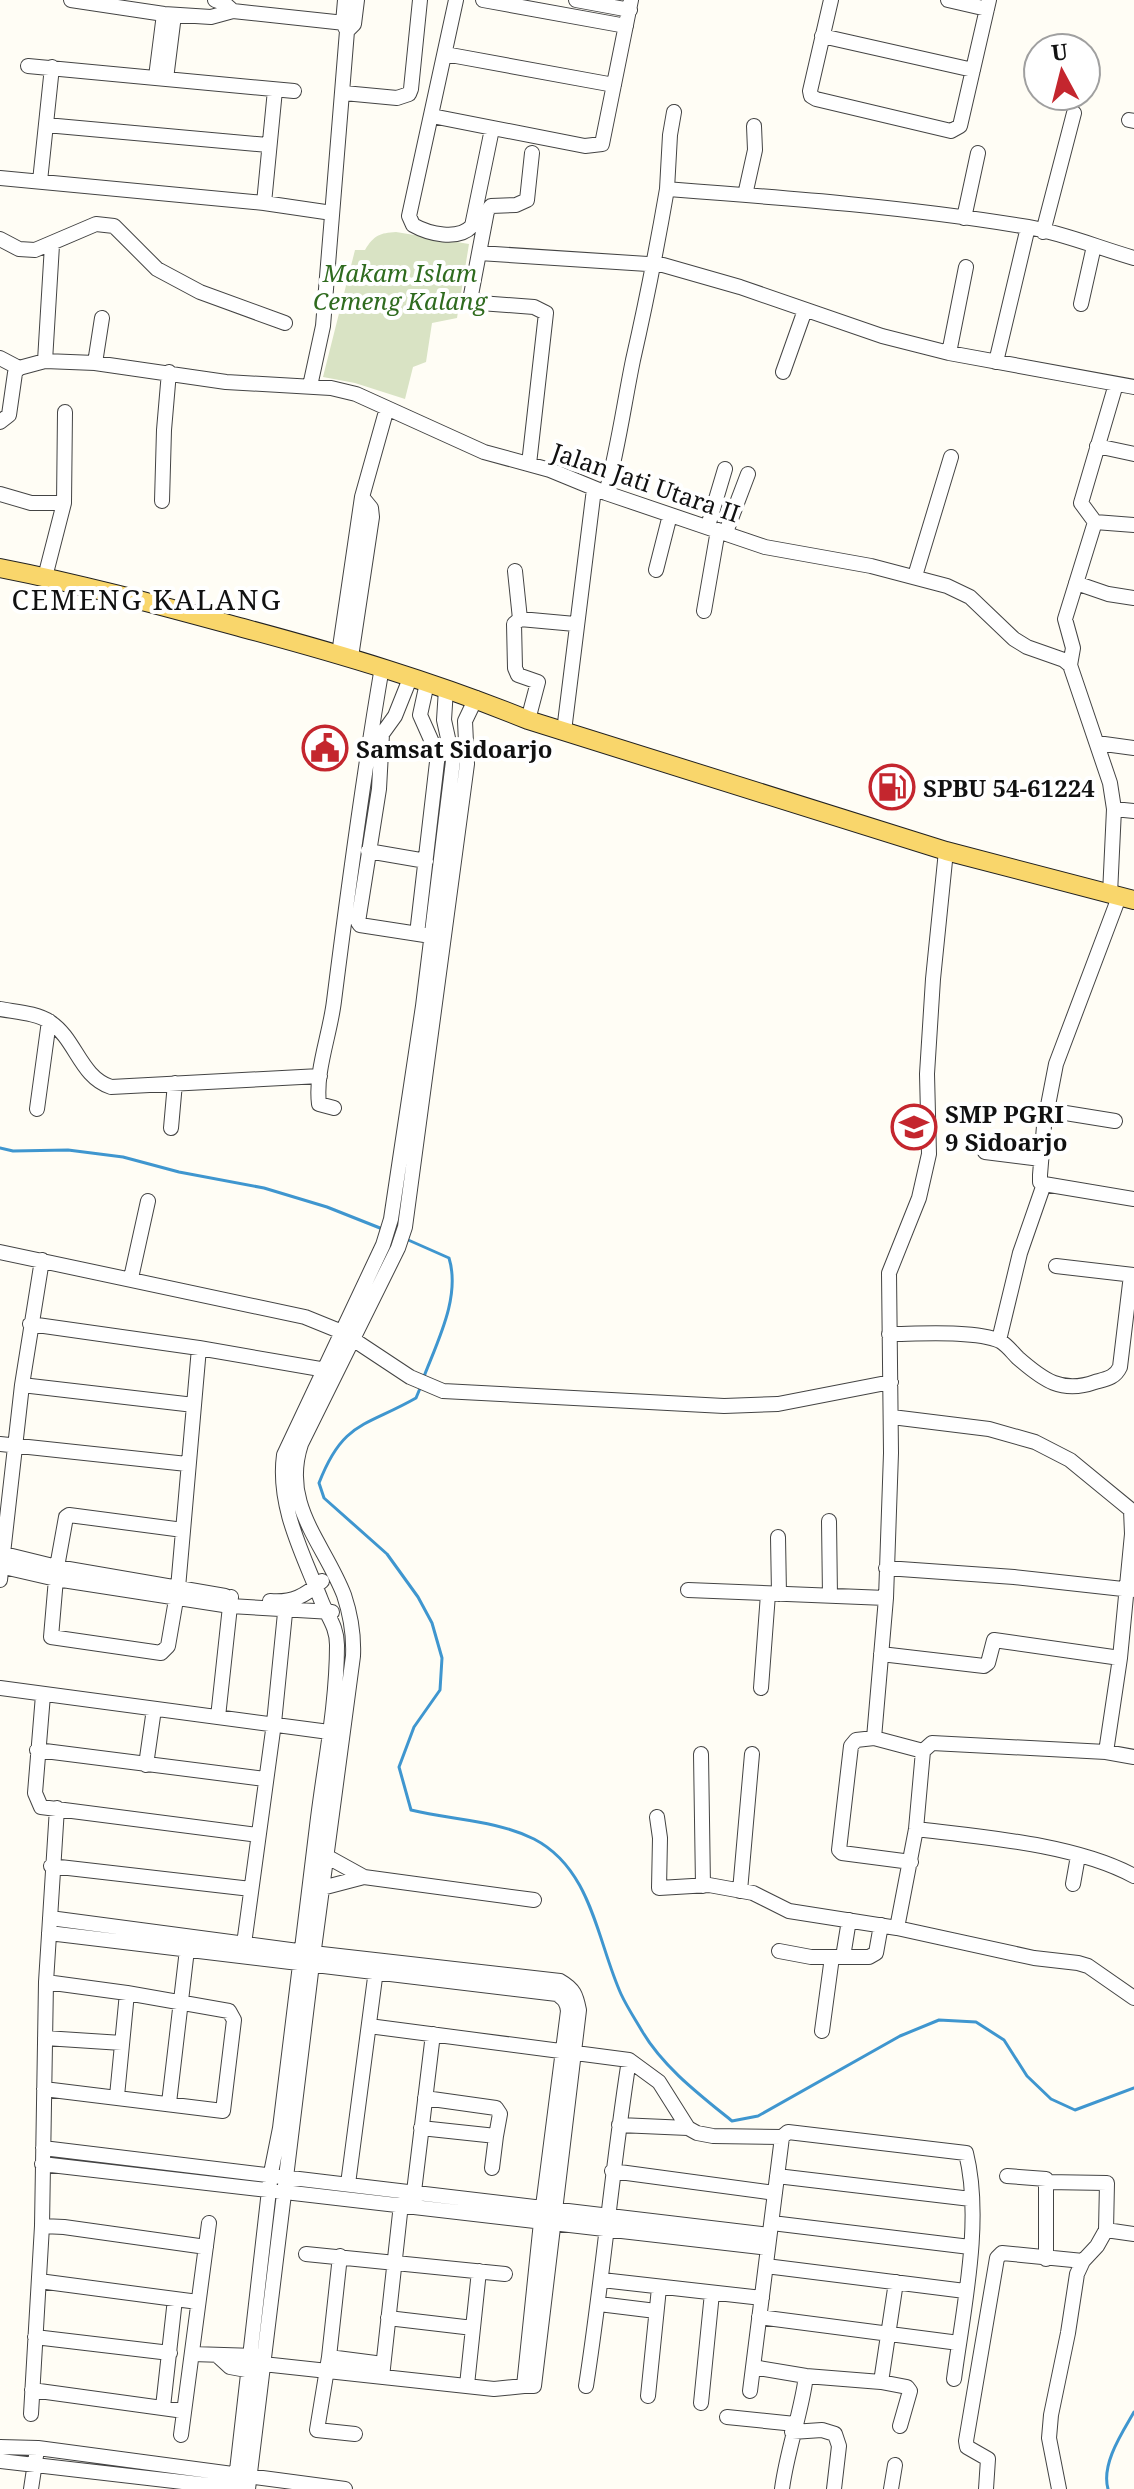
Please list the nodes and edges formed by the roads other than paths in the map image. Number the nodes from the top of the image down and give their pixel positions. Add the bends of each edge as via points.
1 (71, 0) edge
2 (215, 0) edge
3 (345, 0) edge
4 (357, 0) edge
5 (420, 0) edge
6 (456, 0) edge
7 (483, 0) edge
8 (576, 0) edge
9 (831, 0) edge
10 (948, 0) edge
11 (114, 2) edge
12 (630, 5) edge
13 (988, 5) edge
14 (233, 11) junction
15 (169, 14) junction
16 (348, 26) junction
17 (626, 26) junction
18 (822, 36) junction
19 (445, 54) junction
20 (28, 66) dead end
21 (52, 67) junction
22 (973, 70) junction
23 (161, 78) junction
24 (614, 85) junction
25 (275, 90) junction
26 (294, 91) dead end
27 (344, 93) junction
28 (674, 112) dead end
29 (1074, 113) dead end
30 (432, 116) junction
31 (46, 125) junction
32 (754, 126) dead end
33 (492, 129) junction
34 (268, 145) junction
35 (532, 153) dead end
36 (978, 153) dead end
37 (0, 178) edge
38 (40, 181) junction
39 (667, 189) junction
40 (745, 195) junction
41 (264, 203) junction
42 (332, 213) junction
43 (964, 218) junction
44 (1036, 230) junction
45 (0, 239) edge
46 (52, 245) junction
47 (1094, 246) junction
48 (479, 253) junction
49 (1134, 258) edge
50 (655, 264) junction
51 (966, 267) dead end
52 (1081, 304) dead end
53 (805, 310) junction
54 (102, 318) dead end
55 (285, 323) dead end
56 (949, 353) junction
57 (0, 358) edge
58 (45, 361) junction
59 (996, 362) junction
60 (95, 363) junction
61 (19, 368) junction
62 (169, 372) junction
63 (783, 372) dead end
64 (1116, 384) junction
65 (310, 386) junction
66 (1134, 387) edge
67 (387, 408) junction
68 (65, 412) dead end
69 (0, 422) edge
70 (1097, 446) junction
71 (1134, 454) edge
72 (951, 457) dead end
73 (529, 464) junction
74 (725, 469) dead end
75 (748, 474) dead end
76 (600, 491) junction
77 (0, 494) edge
78 (162, 501) dead end
79 (64, 503) junction
80 (670, 515) junction
81 (1095, 522) junction
82 (1134, 525) edge
83 (717, 529) junction
84 (0, 568) edge
85 (656, 570) dead end
86 (515, 571) dead end
87 (915, 576) junction
88 (45, 577) junction
89 (1076, 583) junction
90 (1134, 598) edge
91 (704, 611) dead end
92 (520, 619) junction
93 (575, 624) junction
94 (345, 656) junction
95 (1070, 665) junction
96 (382, 667) junction
97 (419, 680) junction
98 (446, 689) junction
99 (476, 698) junction
100 (395, 716) junction
101 (528, 720) junction
102 (425, 725) junction
103 (564, 731) junction
104 (1097, 743) junction
105 (1134, 748) edge
106 (1114, 809) junction
107 (1134, 811) edge
108 (368, 851) junction
109 (946, 851) junction
110 (426, 861) junction
111 (1121, 897) edge
112 (431, 932) junction
113 (0, 1009) edge
114 (49, 1021) junction
115 (320, 1076) junction
116 (175, 1083) junction
117 (334, 1108) dead end
118 (37, 1109) dead end
119 (1047, 1110) junction
120 (1115, 1121) dead end
121 (171, 1128) dead end
122 (985, 1152) dead end
123 (1041, 1159) junction
124 (405, 1180) junction
125 (1044, 1184) junction
126 (1134, 1199) edge
127 (148, 1201) dead end
128 (391, 1247) junction
129 (0, 1252) edge
130 (42, 1260) junction
131 (1056, 1266) dead end
132 (1132, 1275) edge
133 (131, 1278) junction
134 (30, 1324) junction
135 (889, 1334) junction
136 (348, 1336) junction
137 (999, 1340) junction
138 (199, 1348) junction
139 (325, 1380) junction
140 (891, 1382) junction
141 (22, 1385) junction
142 (194, 1405) junction
143 (311, 1411) junction
144 (892, 1417) junction
145 (7, 1445) edge
146 (187, 1464) junction
147 (829, 1521) dead end
148 (183, 1530) junction
149 (778, 1537) dead end
150 (1, 1564) edge
151 (886, 1568) junction
152 (57, 1573) junction
153 (333, 1575) junction
154 (316, 1586) junction
155 (688, 1590) dead end
156 (1130, 1590) edge
157 (177, 1594) junction
158 (774, 1594) junction
159 (830, 1596) junction
160 (886, 1598) junction
161 (230, 1602) junction
162 (347, 1605) junction
163 (286, 1607) junction
164 (329, 1614) junction
165 (881, 1654) junction
166 (1120, 1658) junction
167 (0, 1688) edge
168 (761, 1688) dead end
169 (43, 1695) junction
170 (154, 1709) junction
171 (218, 1717) junction
172 (274, 1723) junction
173 (334, 1728) junction
174 (874, 1738) junction
175 (334, 1749) junction
176 (37, 1750) junction
177 (923, 1751) junction
178 (1106, 1752) junction
179 (701, 1754) dead end
180 (752, 1754) dead end
181 (1134, 1757) edge
182 (146, 1765) junction
183 (265, 1779) junction
184 (57, 1808) junction
185 (657, 1817) dead end
186 (916, 1829) junction
187 (258, 1835) junction
188 (326, 1856) junction
189 (1078, 1856) junction
190 (911, 1862) junction
191 (51, 1866) junction
192 (1134, 1876) edge
193 (364, 1877) junction
194 (1073, 1884) dead end
195 (703, 1886) junction
196 (322, 1888) junction
197 (251, 1889) junction
198 (740, 1891) junction
199 (534, 1900) dead end
200 (849, 1920) junction
201 (50, 1925) junction
202 (881, 1925) junction
203 (897, 1928) junction
204 (188, 1944) junction
205 (244, 1944) junction
206 (779, 1951) dead end
207 (837, 1957) junction
208 (307, 1958) junction
209 (376, 1970) junction
210 (46, 1982) junction
211 (127, 1993) junction
212 (1134, 1998) edge
213 (182, 2001) junction
214 (369, 2026) junction
215 (822, 2031) dead end
216 (433, 2034) junction
217 (45, 2038) junction
218 (122, 2043) junction
219 (569, 2050) junction
220 (629, 2060) junction
221 (44, 2089) junction
222 (117, 2096) junction
223 (425, 2098) junction
224 (169, 2103) junction
225 (619, 2125) junction
226 (421, 2128) junction
227 (688, 2128) junction
228 (496, 2136) junction
229 (782, 2137) junction
230 (42, 2156) junction
231 (492, 2168) dead end
232 (612, 2171) junction
233 (777, 2176) junction
234 (1007, 2176) dead end
235 (278, 2182) junction
236 (1046, 2182) junction
237 (348, 2184) junction
238 (775, 2193) junction
239 (971, 2199) junction
240 (410, 2200) junction
241 (547, 2217) junction
242 (607, 2222) junction
243 (209, 2223) dead end
244 (42, 2226) junction
245 (1106, 2230) junction
246 (1134, 2234) edge
247 (770, 2235) junction
248 (206, 2247) junction
249 (970, 2247) junction
250 (306, 2254) dead end
251 (340, 2256) junction
252 (1046, 2259) junction
253 (395, 2261) junction
254 (1083, 2261) junction
255 (766, 2266) junction
256 (479, 2271) junction
257 (505, 2274) dead end
258 (602, 2280) junction
259 (39, 2281) junction
260 (896, 2282) junction
261 (659, 2288) junction
262 (965, 2291) junction
263 (712, 2293) junction
264 (762, 2298) junction
265 (175, 2299) junction
266 (198, 2302) junction
267 (599, 2304) junction
268 (656, 2311) junction
269 (759, 2317) junction
270 (388, 2318) junction
271 (473, 2328) junction
272 (889, 2333) junction
273 (35, 2337) junction
274 (959, 2343) junction
275 (170, 2353) junction
276 (192, 2354) junction
277 (258, 2364) junction
278 (328, 2364) junction
279 (753, 2367) junction
280 (382, 2370) junction
281 (806, 2376) junction
282 (954, 2379) dead end
283 (881, 2382) junction
284 (467, 2385) junction
285 (586, 2386) dead end
286 (32, 2390) junction
287 (750, 2391) dead end
288 (648, 2396) dead end
289 (701, 2403) dead end
290 (163, 2407) junction
291 (184, 2411) junction
292 (31, 2414) dead end
293 (727, 2417) dead end
294 (900, 2426) dead end
295 (794, 2428) junction
296 (355, 2434) dead end
297 (181, 2435) dead end
298 (0, 2447) edge
299 (38, 2448) junction
300 (0, 2461) edge
301 (35, 2465) junction
302 (895, 2465) dead end
303 (243, 2484) edge
304 (31, 2489) edge
305 (345, 2489) edge
306 (782, 2489) edge
307 (834, 2489) edge
308 (891, 2489) edge
309 (986, 2489) edge
310 (1059, 2489) edge

1 - 11 street
2 - 14 street
3 - 16 street
4 - 16 street
5 - 27 street via 409,94 397,98
6 - 19 street
7 - 17 street
8 - 12 street
9 - 18 street
10 - 13 street
11 - 15 street via 128,10
12 - 17 street
13 - 22 street
14 - 15 street via 211,17
14 - 16 street
15 - 23 street
16 - 27 street
17 - 24 street
18 - 22 street
18 - 22 street via 810,91 816,99 951,131 960,126
19 - 24 street
19 - 30 street
20 - 21 street
21 - 23 street
21 - 31 street
23 - 25 street
24 - 33 street via 604,139 597,146
25 - 26 street
25 - 34 street
27 - 42 street
28 - 39 street
29 - 44 street
30 - 33 street
30 - 33 street via 409,216 420,229 454,235 472,226
31 - 34 street
31 - 38 street
32 - 40 street via 755,150
34 - 41 street
35 - 48 street via 527,200 489,208
36 - 43 street
37 - 38 street
38 - 41 street
39 - 40 street
39 - 50 street
40 - 43 street
41 - 42 street
42 - 65 street via 322,331
43 - 44 street
44 - 47 street
44 - 59 street
45 - 46 street via 25,251
46 - 55 street via 96,224 114,226 157,269 200,292
46 - 58 street
47 - 49 street
47 - 52 street
48 - 50 street
48 - 73 street via 475,302 543,310 547,318
50 - 53 street
50 - 76 street
51 - 56 street
53 - 56 street
53 - 63 street
54 - 60 street
56 - 59 street
57 - 61 street
58 - 60 street, Jalan Jati Utara II
58 - 61 street, Jalan Jati Utara II
59 - 64 street
60 - 62 street, Jalan Jati Utara II
61 - 69 street via 9,415
62 - 65 street, Jalan Jati Utara II via 226,382
62 - 78 street
64 - 66 street
64 - 70 street
65 - 67 street, Jalan Jati Utara II via 356,394
67 - 73 street, Jalan Jati Utara II via 484,452
67 - 94 street via 362,497
68 - 79 street
70 - 71 street
70 - 81 street via 1081,503
72 - 87 street
73 - 76 street, Jalan Jati Utara II
74 - 83 street
75 - 83 street
76 - 80 street, Jalan Jati Utara II
76 - 93 street
77 - 79 street via 31,503
79 - 88 street
80 - 83 street, Jalan Jati Utara II
80 - 85 street
81 - 82 street
81 - 89 street
83 - 87 street, Jalan Jati Utara II via 765,547
83 - 91 street
84 - 88 main road
86 - 92 street
87 - 95 street, Jalan Jati Utara II via 970,597 1014,639
88 - 94 main road
89 - 90 street
89 - 95 street via 1065,619 1073,648
92 - 93 street
92 - 101 street via 514,624 515,668 518,675 539,684
93 - 103 street
94 - 96 main road
95 - 104 street
96 - 97 main road
96 - 115 street
97 - 98 main road
97 - 100 street
97 - 102 street
98 - 99 main road
98 - 112 street via 444,720 453,761
99 - 101 main road
99 - 112 street via 465,721 467,764
100 - 102 street
100 - 108 street via 382,734
101 - 103 main road
102 - 110 street via 437,762
103 - 109 main road
104 - 105 street
104 - 106 street
106 - 107 street
106 - 111 street
108 - 110 street
108 - 112 street via 360,925
109 - 111 main road
109 - 135 street via 927,1074 929,1154 919,1198 889,1273
110 - 112 street
111 - 119 street via 1056,1064
112 - 124 street via 429,1007
113 - 114 street
114 - 116 street via 100,1083 120,1088
114 - 118 street
115 - 116 street
115 - 117 street via 319,1104
116 - 121 street
119 - 120 street
119 - 123 street
122 - 123 street
123 - 125 street
124 - 128 street via 391,1219
124 - 128 street via 405,1227
125 - 126 street
125 - 137 street
127 - 133 street
128 - 136 street
129 - 130 street
130 - 133 street
130 - 134 street
131 - 132 street
132 - 137 street via 1115,1376 1064,1388 1035,1372
133 - 136 street via 291,1314
134 - 138 street
134 - 141 street
135 - 137 street
135 - 140 street
136 - 139 street
136 - 140 street via 435,1389 724,1406 778,1404
138 - 139 street
138 - 142 street
139 - 143 street
140 - 144 street
141 - 142 street
141 - 145 street
142 - 146 street
143 - 153 street via 294,1479 302,1513
143 - 154 street via 284,1455 282,1481 291,1522
144 - 151 street
144 - 156 street via 989,1429 1022,1437 1070,1460 1131,1510
145 - 146 street
145 - 150 street
146 - 148 street
147 - 159 street
148 - 152 street via 69,1515
148 - 157 street
149 - 158 street
150 - 152 street
151 - 156 street
151 - 160 street
152 - 157 street
152 - 157 street via 50,1634 54,1639 161,1653 168,1646
153 - 154 street
153 - 162 street
154 - 163 street
154 - 164 street
155 - 158 street
156 - 166 street
157 - 161 street
158 - 159 street
158 - 168 street
159 - 160 street
160 - 165 street
161 - 163 street
161 - 171 street
162 - 164 street
162 - 173 street via 353,1656
163 - 164 street
163 - 172 street
164 - 173 street via 337,1643
165 - 166 street via 984,1666 994,1640
165 - 174 street
166 - 178 street
167 - 169 street
169 - 170 street
169 - 176 street
170 - 171 street
170 - 182 street
171 - 172 street
172 - 173 street
172 - 183 street
173 - 175 street
174 - 177 street
174 - 190 street via 856,1740 851,1746 839,1850
175 - 188 street
175 - 208 street
176 - 182 street
176 - 184 street via 37,1800 41,1807
177 - 178 street via 932,1743
177 - 186 street
178 - 181 street
179 - 195 street
180 - 198 street
182 - 183 street
183 - 187 street
184 - 187 street
184 - 191 street
185 - 195 street via 659,1888
186 - 189 street via 1006,1839
186 - 190 street
187 - 197 street
188 - 193 street
188 - 196 street
189 - 192 street
189 - 194 street
190 - 203 street
191 - 197 street
191 - 201 street
193 - 196 street
193 - 199 street
195 - 198 street
196 - 208 street
197 - 205 street
198 - 200 street via 789,1911
200 - 202 street
200 - 207 street
201 - 204 street
201 - 210 street
202 - 203 street
202 - 207 street via 873,1956
203 - 212 street via 1078,1963
204 - 205 street
204 - 208 street
204 - 213 street
205 - 208 street
206 - 207 street
207 - 215 street
208 - 209 street
208 - 219 street via 560,1981 576,1993 579,2010
208 - 235 street via 280,2128
209 - 214 street
209 - 219 street via 557,1994 567,2002
210 - 211 street
210 - 217 street
211 - 213 street
211 - 218 street
213 - 224 street
213 - 224 street via 232,2013 233,2035 223,2111
214 - 216 street
214 - 237 street
216 - 219 street
216 - 223 street
217 - 218 street
217 - 221 street
218 - 222 street
219 - 220 street
219 - 241 street
220 - 225 street
220 - 227 street via 659,2082
221 - 222 street
221 - 230 street
222 - 224 street
223 - 226 street
223 - 228 street via 496,2108
225 - 227 street
225 - 232 street
226 - 228 street
226 - 240 street
227 - 229 street via 713,2136
228 - 231 street
229 - 233 street
229 - 239 street via 788,2132 963,2151
230 - 235 street
230 - 244 street
232 - 238 street
232 - 242 street
233 - 238 street
233 - 239 street
234 - 236 street
235 - 237 street
235 - 240 street
235 - 277 street
236 - 245 street via 1106,2182
236 - 252 street
237 - 240 street
238 - 247 street
239 - 249 street
240 - 241 street
240 - 253 street
241 - 242 street
241 - 284 street via 524,2386
242 - 247 street
242 - 258 street
243 - 248 street
244 - 248 street
244 - 259 street
245 - 246 street
245 - 254 street
247 - 249 street
247 - 255 street
248 - 266 street
249 - 262 street
250 - 251 street
251 - 253 street
251 - 278 street
252 - 254 street
252 - 309 street via 1002,2253 997,2258 966,2441 967,2447 988,2459
253 - 256 street
253 - 270 street
254 - 310 street via 1051,2415 1049,2438
255 - 260 street
255 - 264 street
256 - 257 street
256 - 271 street
258 - 261 street
258 - 267 street
259 - 265 street
259 - 273 street
260 - 262 street
260 - 272 street
261 - 263 street
261 - 268 street
262 - 274 street
263 - 264 street
263 - 289 street
264 - 269 street
265 - 266 street
265 - 275 street
266 - 276 street
267 - 268 street
267 - 285 street
268 - 288 street
269 - 272 street
269 - 279 street
270 - 271 street
270 - 280 street
271 - 284 street
272 - 274 street
272 - 283 street
273 - 275 street
273 - 286 street
274 - 282 street
275 - 290 street
276 - 277 street via 232,2353
276 - 291 street
277 - 278 street
277 - 303 street
278 - 280 street
278 - 296 street via 317,2430
279 - 281 street
279 - 287 street
280 - 284 street
281 - 283 street
281 - 295 street
283 - 294 street via 910,2389
286 - 290 street
286 - 292 street
290 - 291 street
291 - 297 street
293 - 295 street
295 - 306 street
295 - 307 street via 835,2434 839,2446
298 - 299 street
299 - 301 street
299 - 303 street
300 - 301 street
301 - 303 street
301 - 304 street
302 - 308 street
303 - 305 street

